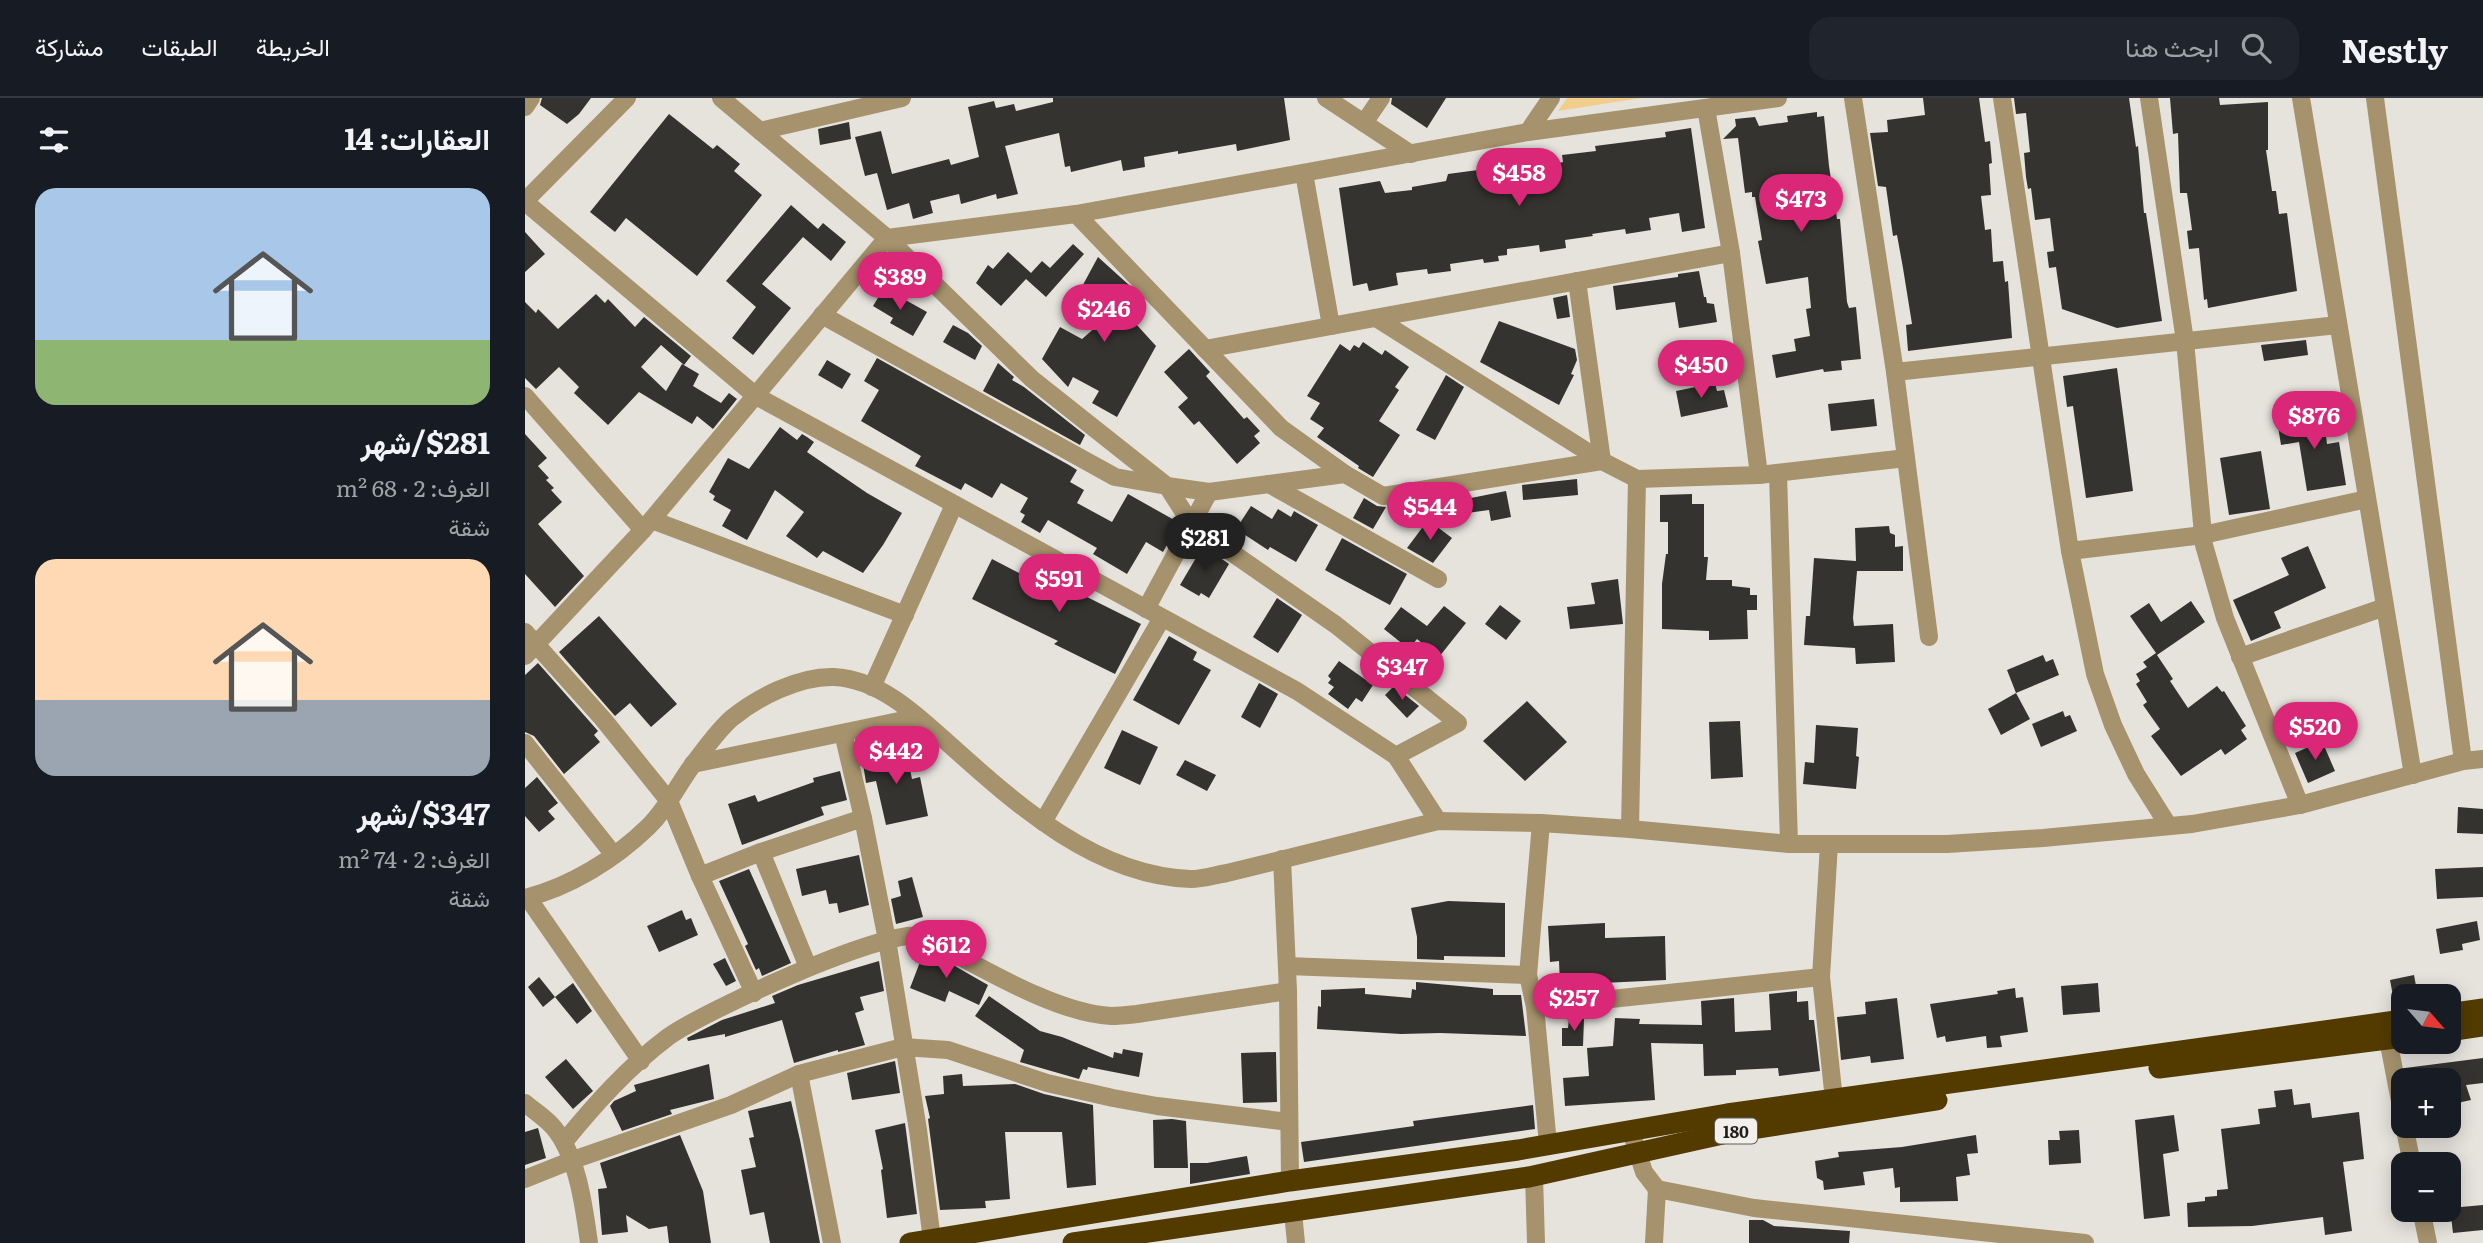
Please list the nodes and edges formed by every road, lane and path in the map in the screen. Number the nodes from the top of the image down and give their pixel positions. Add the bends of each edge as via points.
1 (531, 98) edge
2 (627, 98) edge
3 (721, 98) edge
4 (902, 98) edge
5 (1326, 98) edge
6 (1381, 98) edge
7 (1551, 98) edge
8 (1778, 98) edge
9 (1853, 98) edge
10 (2002, 98) edge
11 (2149, 98) edge
12 (2301, 98) edge
13 (2375, 98) edge
14 (525, 107) edge
15 (1706, 108) junction
16 (1364, 123) junction
17 (760, 131) junction
18 (1528, 132) junction
19 (1411, 153) junction
20 (1304, 173) junction
21 (525, 202) edge
22 (1076, 214) junction
23 (887, 238) junction
24 (1731, 253) junction
25 (1577, 281) junction
26 (822, 314) junction
27 (1376, 318) junction
28 (2338, 325) junction
29 (1331, 327) junction
30 (2185, 341) junction
31 (1205, 349) junction
32 (2041, 357) junction
33 (1895, 372) junction
34 (525, 396) edge
35 (756, 396) junction
36 (1906, 458) junction
37 (1602, 460) junction
38 (1778, 473) junction
39 (1345, 474) junction
40 (1759, 475) junction
41 (1637, 479) junction
42 (1269, 484) junction
43 (1167, 486) junction
44 (1209, 492) junction
45 (2367, 499) junction
46 (954, 505) junction
47 (647, 525) junction
48 (1192, 525) junction
49 (2203, 535) junction
50 (2070, 551) junction
51 (1438, 579) dead end
52 (2385, 607) junction
53 (1154, 613) junction
54 (905, 615) junction
55 (1929, 637) dead end
56 (529, 644) edge
57 (2241, 657) junction
58 (872, 687) junction
59 (918, 718) junction
60 (843, 733) junction
61 (525, 743) edge
62 (1396, 757) junction
63 (2483, 759) edge
64 (2463, 761) junction
65 (693, 765) junction
66 (2413, 775) junction
67 (670, 802) junction
68 (2300, 805) junction
69 (863, 818) junction
70 (1438, 821) junction
71 (1043, 822) junction
72 (1541, 823) junction
73 (2168, 825) junction
74 (1630, 829) junction
75 (1789, 844) junction
76 (1829, 844) junction
77 (761, 852) junction
78 (614, 855) junction
79 (1282, 859) junction
80 (700, 876) junction
81 (527, 898) edge
82 (887, 940) junction
83 (1287, 966) junction
84 (808, 967) junction
85 (1528, 975) junction
86 (1821, 977) junction
87 (1288, 991) junction
88 (754, 993) junction
89 (1535, 1007) junction
90 (2483, 1009) edge
91 (2461, 1012) edge
92 (2483, 1026) edge
93 (2461, 1029) edge
94 (2391, 1030) edge
95 (2391, 1030) edge
96 (903, 1047) junction
97 (641, 1061) junction
98 (799, 1074) junction
99 (1834, 1100) junction
100 (529, 1112) edge
101 (1289, 1122) junction
102 (1631, 1130) junction
103 (564, 1142) junction
104 (1548, 1144) junction
105 (1637, 1153) junction
106 (570, 1161) junction
107 (1534, 1176) junction
108 (525, 1179) edge
109 (1290, 1181) junction
110 (1657, 1189) junction
111 (1293, 1212) junction
112 (2424, 1222) edge
113 (1956, 1237) edge
114 (932, 1240) junction
115 (589, 1243) edge
116 (832, 1243) edge
117 (910, 1243) edge
118 (1073, 1243) edge
119 (1296, 1243) edge
120 (1536, 1243) edge
121 (1654, 1243) edge
122 (2085, 1243) edge
123 (2428, 1243) edge

1 - 14 street
2 - 21 street
3 - 17 street
4 - 17 street
5 - 16 street
6 - 16 street
7 - 18 street
8 - 15 street
9 - 33 street
10 - 32 street
11 - 30 street
12 - 28 street
13 - 64 street
15 - 18 street
15 - 24 street
16 - 19 street
17 - 23 street
18 - 19 street
19 - 20 street
20 - 22 street
20 - 29 street
21 - 35 street
22 - 23 street
22 - 31 street
23 - 26 street
23 - 43 street via 1032,379
24 - 25 street
24 - 40 street
25 - 27 street
25 - 37 street
26 - 35 street
26 - 43 street via 1115,477
27 - 29 street
27 - 37 street
28 - 30 street
28 - 45 street
29 - 31 street
30 - 32 street
30 - 49 street
31 - 39 street via 1281,428
32 - 33 street
32 - 50 street
33 - 36 street
34 - 47 street
35 - 46 street
35 - 47 street
36 - 38 street
36 - 55 street
37 - 39 street via 1383,496
37 - 41 street
38 - 40 street
38 - 75 street
39 - 42 street
40 - 41 street
41 - 74 street
42 - 44 street
42 - 51 street
43 - 44 street
43 - 48 street
44 - 48 street
45 - 49 street
45 - 52 street
46 - 53 street
46 - 54 street
47 - 54 street
47 - 56 street
48 - 53 street
48 - 62 street via 1336,625 1458,723
49 - 50 street
49 - 57 street via 2225,618
50 - 73 street via 2095,674 2113,725
52 - 57 street
52 - 66 street
53 - 62 street via 1297,691
53 - 71 street
54 - 58 street
56 - 67 street via 603,719
57 - 68 street
58 - 59 street
58 - 65 street via 834,677 784,688 731,719
59 - 60 street
59 - 71 street
60 - 65 street
60 - 69 street
61 - 78 street
62 - 70 street
63 - 64 street
64 - 66 street
65 - 67 street
66 - 68 street
67 - 78 street
67 - 80 street
68 - 73 street
69 - 77 street
69 - 82 street
70 - 72 street
70 - 79 street
71 - 79 street via 1116,863 1156,875 1193,879
72 - 74 street
72 - 85 street
73 - 76 street via 1961,843
74 - 75 street
75 - 76 street
76 - 86 street
77 - 80 street
77 - 84 street
78 - 81 street
79 - 83 street
80 - 88 street
81 - 97 street
82 - 84 street
82 - 87 street via 922,936 990,973 1057,1003 1095,1014 1137,1014
82 - 96 street
83 - 85 street
83 - 87 street
84 - 88 street
85 - 89 street
86 - 89 street
86 - 99 street
87 - 101 street
88 - 97 street via 711,1011
89 - 104 street
90 - 91 highway
92 - 93 highway
94 - 99 highway, 180
95 - 105 highway, 180 via 1727,1133
96 - 98 street
96 - 101 street via 948,1050 1047,1083 1157,1107
96 - 114 street
97 - 103 street
98 - 106 street via 731,1105
98 - 116 street
99 - 102 highway, 180
100 - 103 street via 552,1126
101 - 109 street
102 - 104 highway, 180
102 - 105 street
103 - 106 street
104 - 109 highway, 180
105 - 107 highway, 180
105 - 110 street
106 - 108 street
106 - 115 street via 582,1194
107 - 111 highway, 180
107 - 120 street
109 - 114 highway, 180
110 - 113 street
110 - 121 street
111 - 118 highway, 180
111 - 119 street
112 - 123 street
113 - 122 street
114 - 117 highway, 180

